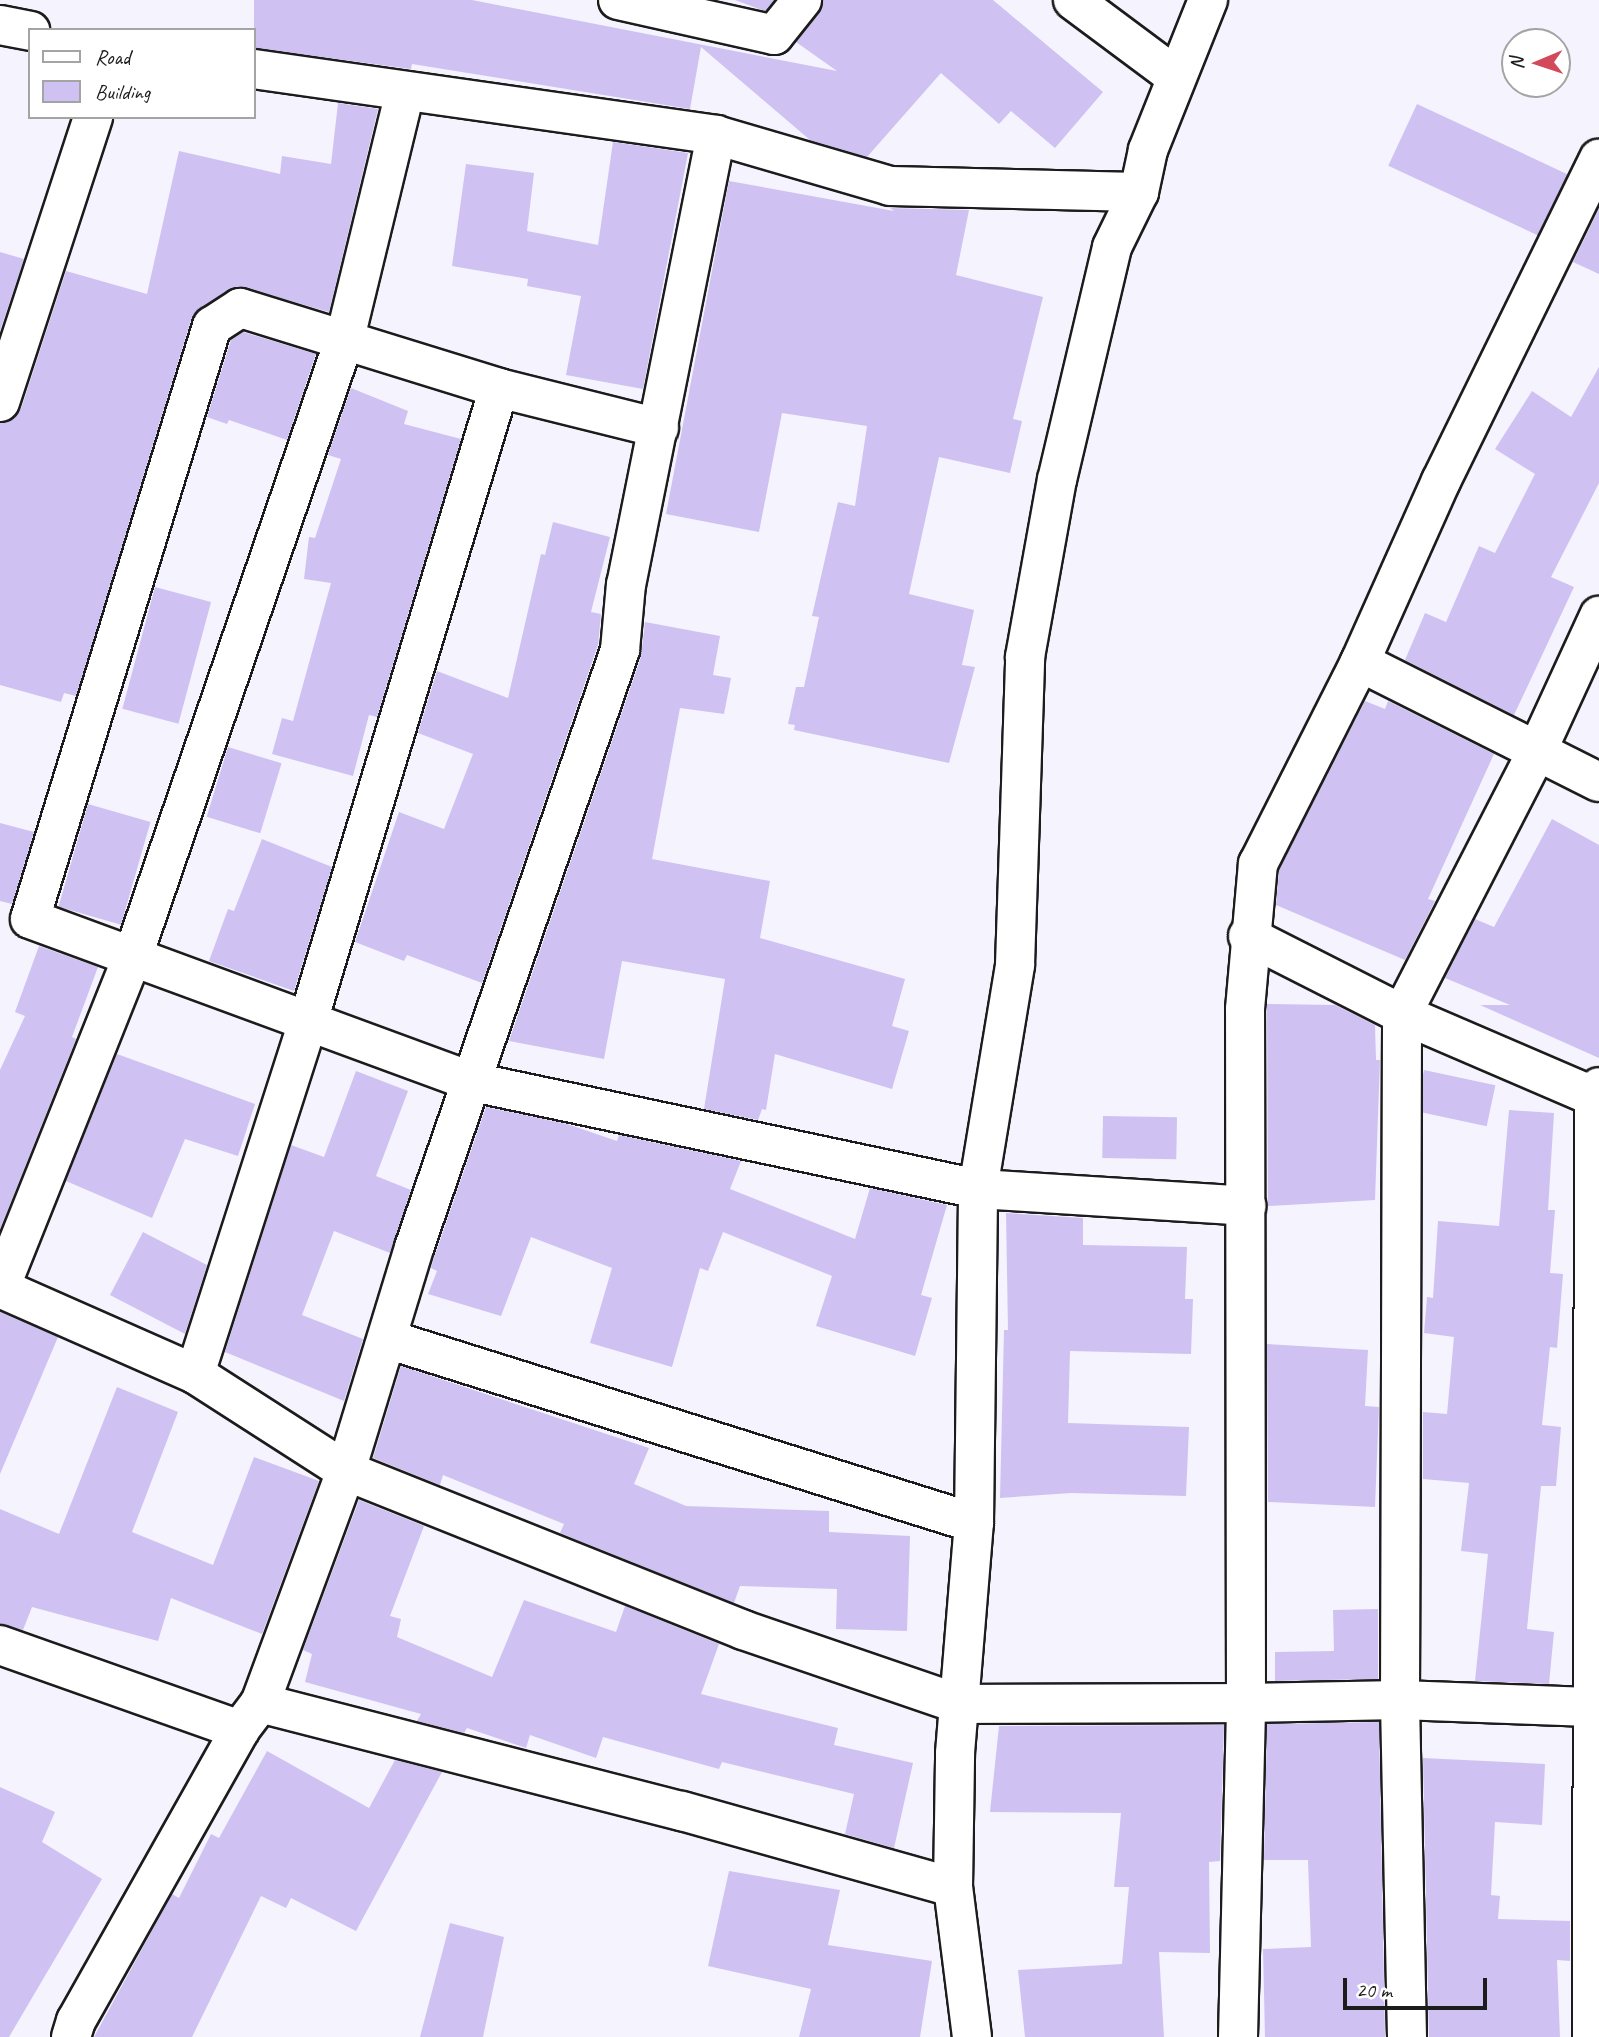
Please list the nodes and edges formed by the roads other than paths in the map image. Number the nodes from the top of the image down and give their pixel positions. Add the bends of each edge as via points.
1 (802, 0) edge
2 (1073, 0) edge
3 (1208, 0) edge
4 (630, 1) edge
5 (0, 25) edge
6 (28, 30) edge
7 (256, 69) edge
8 (1175, 76) junction
9 (405, 91) junction
10 (92, 119) edge
11 (716, 135) junction
12 (1599, 159) edge
13 (1139, 192) junction
14 (345, 338) junction
15 (499, 388) junction
16 (0, 402) edge
17 (659, 428) junction
18 (1599, 617) edge
19 (1360, 662) junction
20 (1537, 751) junction
21 (1599, 782) edge
22 (1248, 936) junction
23 (133, 956) junction
24 (1402, 1014) junction
25 (309, 1018) junction
26 (473, 1082) junction
27 (1597, 1095) edge
28 (978, 1189) junction
29 (1246, 1206) junction
30 (0, 1288) edge
31 (387, 1339) junction
32 (195, 1374) junction
33 (346, 1471) junction
34 (974, 1523) junction
35 (0, 1645) edge
36 (1400, 1700) junction
37 (1246, 1703) junction
38 (958, 1704) junction
39 (1590, 1707) junction
40 (250, 1717) junction
41 (953, 1887) junction
42 (71, 2037) edge
43 (972, 2037) edge
44 (1238, 2037) edge
45 (1407, 2037) edge
46 (1592, 2037) edge

1 - 4 street via 774,35
2 - 8 street
3 - 8 street
5 - 6 street
7 - 9 street
8 - 13 street via 1148,150
9 - 11 street
9 - 14 street
10 - 16 street
11 - 13 street via 890,186
11 - 17 street
12 - 19 street via 1447,469
13 - 28 street via 1112,247 1033,592 1025,657 1015,965
14 - 15 street
14 - 23 street
14 - 23 street via 240,308 212,326 30,919
15 - 17 street
15 - 25 street
17 - 26 street via 626,584 620,650
18 - 20 street
19 - 20 street
19 - 22 street via 1258,863
20 - 21 street
20 - 24 street
22 - 24 street
22 - 29 street
23 - 25 street
23 - 30 street
24 - 27 street
24 - 36 street
25 - 26 street
25 - 32 street
26 - 28 street
26 - 31 street
27 - 39 street
28 - 29 street
28 - 34 street
29 - 37 street
30 - 32 street
31 - 33 street
31 - 34 street
32 - 33 street
33 - 38 street via 743,1630
33 - 40 street
34 - 38 street
35 - 40 street
36 - 37 street
36 - 39 street
36 - 45 street
37 - 38 street
37 - 44 street
38 - 41 street
39 - 46 street
40 - 41 street via 682,1811
40 - 42 street
41 - 43 street

